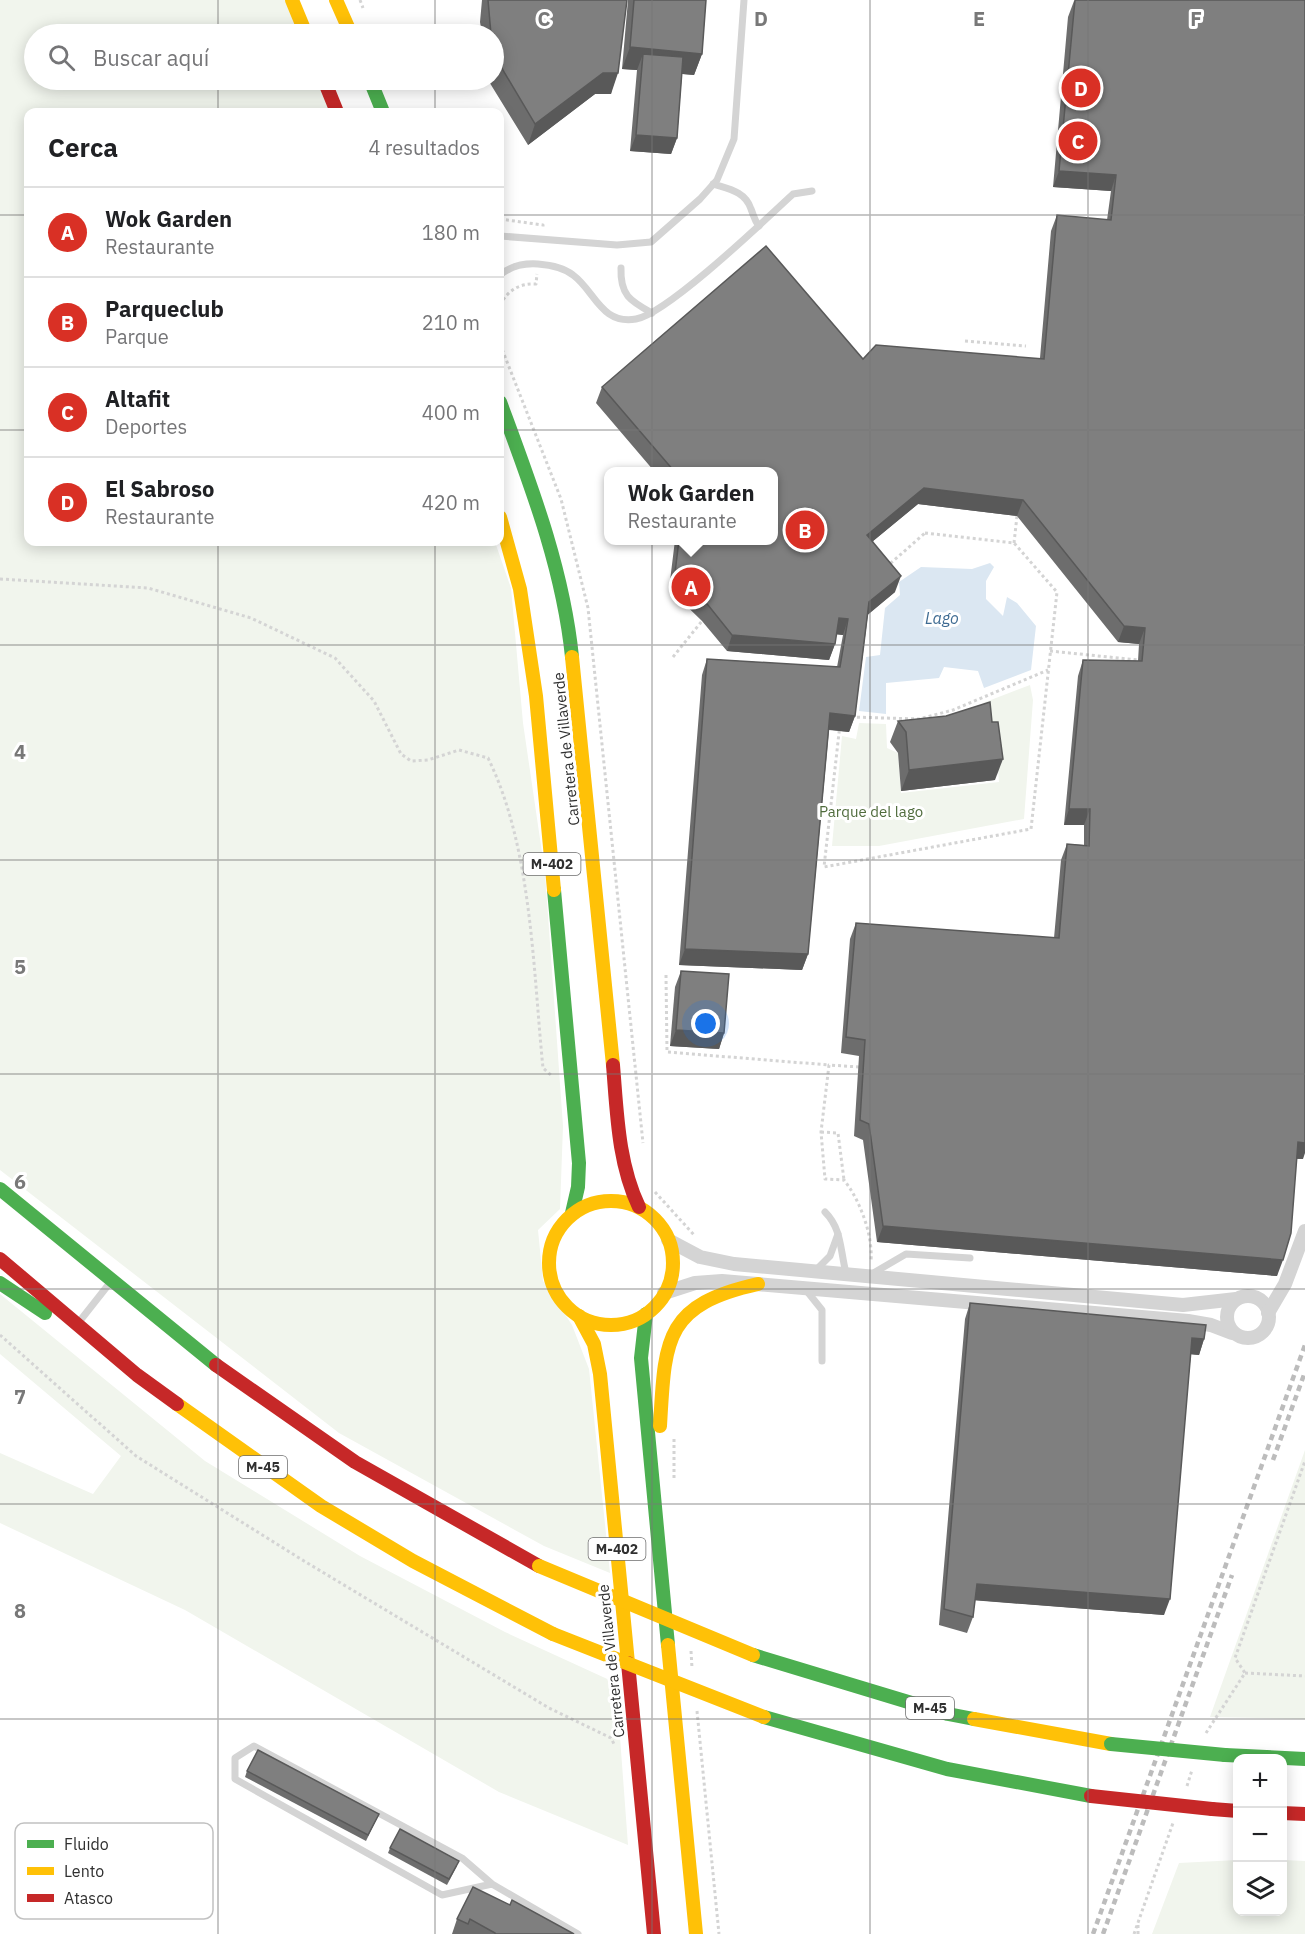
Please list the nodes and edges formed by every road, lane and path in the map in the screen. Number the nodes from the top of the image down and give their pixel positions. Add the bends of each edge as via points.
1 (292, 0) edge
2 (336, 0) edge
3 (744, 0) edge
4 (302, 24) edge
5 (347, 24) edge
6 (328, 90) edge
7 (374, 90) edge
8 (335, 108) edge
9 (381, 108) edge
10 (713, 184) junction
11 (812, 191) dead end
12 (504, 220) edge
13 (543, 225) dead end
14 (759, 226) junction
15 (504, 236) edge
16 (621, 268) dead end
17 (504, 273) edge
18 (536, 284) dead end
19 (504, 300) edge
20 (652, 313) junction
21 (965, 341) dead end
22 (1026, 346) dead end
23 (504, 413) edge
24 (1017, 516) dead end
25 (504, 531) edge
26 (1014, 543) junction
27 (0, 579) edge
28 (702, 621) dead end
29 (1050, 651) junction
30 (673, 657) dead end
31 (1138, 660) edge
32 (1047, 670) junction
33 (840, 715) junction
34 (666, 975) dead end
35 (829, 1065) junction
36 (859, 1067) dead end
37 (573, 1094) junction
38 (821, 1132) junction
39 (844, 1180) junction
40 (0, 1189) edge
41 (639, 1207) junction
42 (825, 1212) dead end
43 (572, 1213) junction
44 (1305, 1218) edge
45 (839, 1232) junction
46 (1303, 1236) edge
47 (668, 1240) junction
48 (970, 1258) dead end
49 (0, 1259) edge
50 (815, 1271) junction
51 (846, 1273) junction
52 (870, 1275) junction
53 (112, 1280) junction
54 (0, 1283) edge
55 (758, 1284) junction
56 (804, 1288) junction
57 (664, 1293) junction
58 (1236, 1299) junction
59 (1269, 1313) junction
60 (646, 1314) junction
61 (579, 1316) junction
62 (77, 1324) junction
63 (1232, 1332) junction
64 (0, 1335) edge
65 (822, 1361) dead end
66 (137, 1375) junction
67 (674, 1436) dead end
68 (1305, 1461) edge
69 (675, 1486) dead end
70 (653, 1497) junction
71 (690, 1643) dead end
72 (1245, 1673) junction
73 (1305, 1676) edge
74 (693, 1677) dead end
75 (696, 1700) dead end
76 (1202, 1744) dead end
77 (616, 1749) dead end
78 (1305, 1760) edge
79 (1194, 1766) dead end
80 (1186, 1788) dead end
81 (1233, 1811) edge
82 (1287, 1813) edge
83 (1305, 1814) edge
84 (1174, 1821) dead end
85 (492, 1884) junction
86 (578, 1934) edge
87 (654, 1934) edge
88 (696, 1934) edge
89 (718, 1934) edge
90 (1136, 1934) edge

1 - 4 highway
2 - 5 highway
3 - 10 lane via 734,139
6 - 8 highway
7 - 9 highway
10 - 14 lane via 741,194
10 - 15 lane via 651,242 617,245
11 - 14 lane via 793,194
12 - 13 path
14 - 20 lane
16 - 20 lane via 620,285 631,301
17 - 20 lane via 517,266 555,266 578,279 610,315 626,320
18 - 19 path via 513,289
21 - 22 path
23 - 41 highway, Carretera de Villaverde / M-402 via 543,517 568,617 620,1139 628,1184
24 - 26 path
25 - 37 highway, Carretera de Villaverde / M-402 via 520,589 531,656
26 - 29 path via 1057,592
26 - 33 path via 925,534 858,592
27 - 37 path via 148,588 251,618 334,658 374,701 401,754 411,761 459,750 488,758 500,782 521,858 543,1068
28 - 30 path
29 - 31 path
29 - 32 path
32 - 33 path via 953,710 919,719
32 - 33 path via 1031,829 824,867
34 - 35 path via 667,1052
35 - 36 path
35 - 38 path
37 - 43 highway, Carretera de Villaverde / M-402 via 579,1170
38 - 39 path via 838,1133
38 - 39 path via 825,1179
39 - 52 path via 856,1195 872,1252
40 - 53 highway, M-45
41 - 43 highway via 608,1201
41 - 47 highway, M-402 via 659,1224
42 - 45 lane
43 - 61 highway, M-402 via 555,1235 548,1256 558,1296
44 - 46 street
45 - 50 lane via 830,1256
45 - 51 lane
46 - 59 street via 1286,1284
47 - 50 street via 716,1261
47 - 57 highway via 672,1272
48 - 52 lane via 906,1254
49 - 62 highway, M-45
50 - 51 street
51 - 52 street
52 - 58 street via 1183,1305
53 - 62 lane
53 - 78 highway, M-45, bridge via 294,1422 426,1506 538,1566 753,1655 948,1714 1111,1744
54 - 66 highway
55 - 56 street
55 - 57 street via 704,1282
55 - 70 highway via 708,1299 683,1319 672,1334 663,1367
56 - 63 street via 1188,1321
56 - 65 lane via 822,1310
57 - 60 highway
58 - 59 street via 1257,1298
58 - 63 street via 1226,1316
59 - 63 street via 1268,1325 1257,1336 1246,1339
60 - 61 highway via 608,1325
60 - 70 highway, M-402 via 641,1358
61 - 87 highway, Carretera de Villaverde / M-402 via 594,1344 600,1374
62 - 66 highway, M-45
64 - 77 path via 136,1456 549,1708 611,1738
66 - 81 highway, M-45, bridge via 321,1506 413,1561 553,1634 764,1717 947,1769 1091,1796
67 - 69 path
68 - 72 path via 1235,1658
70 - 88 highway, M-402
71 - 74 path
72 - 73 path
72 - 76 path
75 - 89 path
79 - 80 path
82 - 83 highway
84 - 90 path
85 - 85 lane via 442,1894 235,1779 235,1758 254,1746 462,1858
85 - 86 lane

